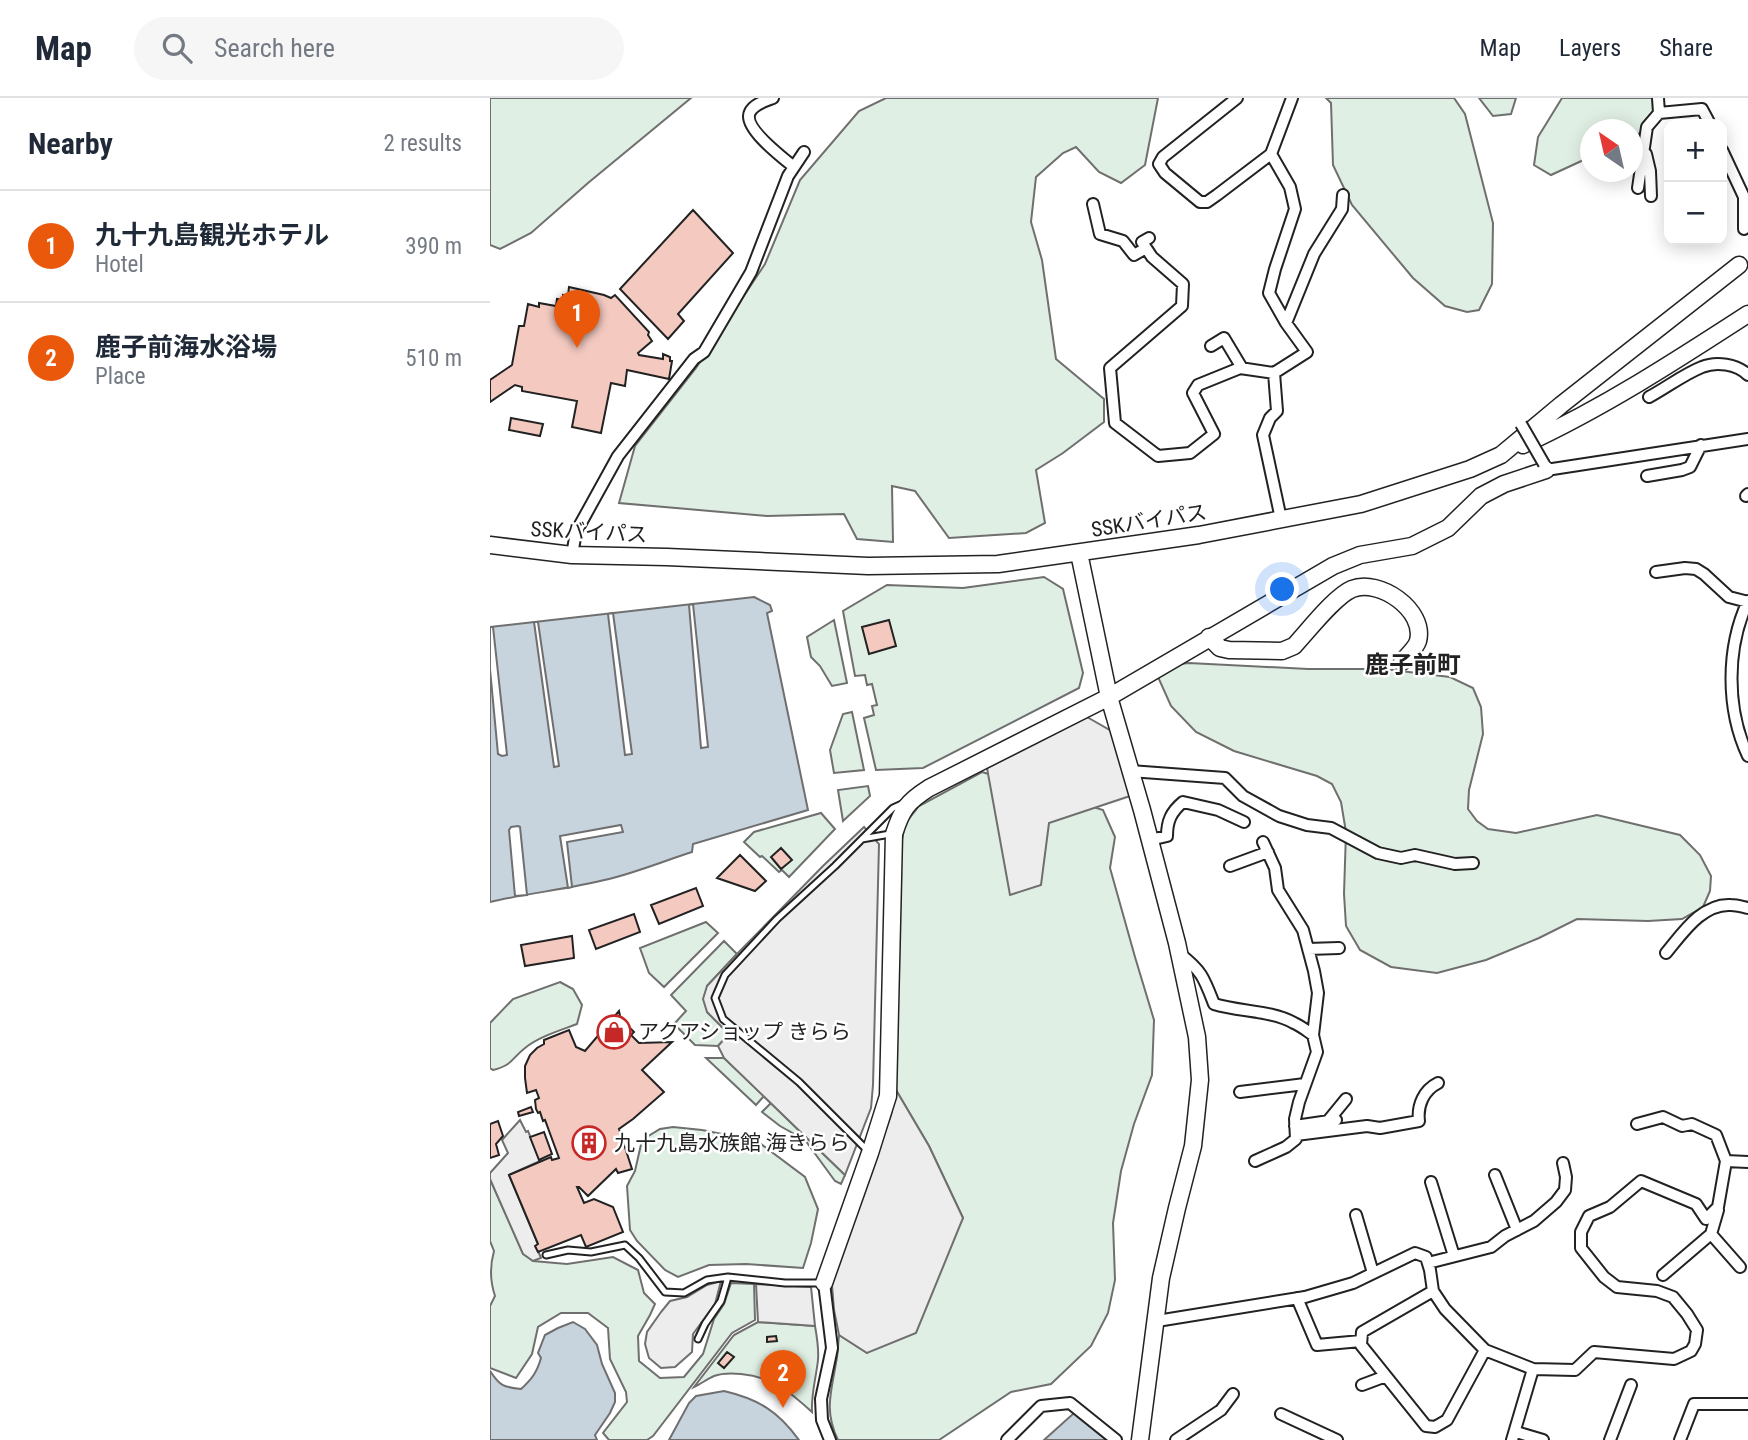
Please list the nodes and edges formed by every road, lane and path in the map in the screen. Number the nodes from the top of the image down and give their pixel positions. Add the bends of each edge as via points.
1 (774, 98) edge
2 (1237, 98) edge
3 (1292, 98) edge
4 (1658, 98) edge
5 (1659, 113) junction
6 (1707, 119) edge
7 (1645, 148) junction
8 (804, 152) dead end
9 (1271, 154) junction
10 (1727, 161) edge
11 (794, 167) junction
12 (1638, 188) dead end
13 (1343, 195) dead end
14 (1651, 196) dead end
15 (1093, 204) dead end
16 (1745, 229) dead end
17 (1739, 265) dead end
18 (1748, 314) edge
19 (1286, 323) junction
20 (1211, 346) dead end
21 (1242, 368) junction
22 (1274, 373) junction
23 (1748, 375) edge
24 (1649, 397) dead end
25 (1521, 424) dead end
26 (1748, 439) edge
27 (1700, 445) junction
28 (1502, 455) junction
29 (1545, 467) junction
30 (1647, 477) dead end
31 (1281, 519) junction
32 (490, 545) edge
33 (1079, 553) junction
34 (572, 555) junction
35 (1656, 572) dead end
36 (1748, 602) edge
37 (1209, 637) junction
38 (1402, 662) dead end
39 (1109, 697) junction
40 (1748, 756) edge
41 (1130, 771) junction
42 (910, 800) junction
43 (1244, 822) dead end
44 (894, 834) junction
45 (862, 839) junction
46 (1150, 840) junction
47 (1473, 863) dead end
48 (1230, 866) dead end
49 (1748, 908) edge
50 (1339, 948) dead end
51 (1308, 949) junction
52 (1666, 953) dead end
53 (1180, 954) junction
54 (1313, 1035) junction
55 (1438, 1083) dead end
56 (1306, 1084) junction
57 (1240, 1092) dead end
58 (1346, 1099) dead end
59 (1637, 1124) dead end
60 (1296, 1131) junction
61 (870, 1153) junction
62 (1747, 1159) edge
63 (1255, 1161) dead end
64 (1727, 1161) junction
65 (1563, 1163) dead end
66 (1495, 1175) dead end
67 (1431, 1182) dead end
68 (1718, 1207) junction
69 (1356, 1215) dead end
70 (1517, 1230) junction
71 (1711, 1234) junction
72 (545, 1255) dead end
73 (1454, 1256) junction
74 (1428, 1263) junction
75 (1740, 1267) dead end
76 (1373, 1273) junction
77 (1663, 1275) dead end
78 (728, 1277) junction
79 (824, 1283) junction
80 (1433, 1291) junction
81 (1297, 1298) junction
82 (1157, 1321) junction
83 (698, 1339) dead end
84 (1361, 1341) junction
85 (1485, 1350) junction
86 (1533, 1369) junction
87 (1386, 1377) junction
88 (1362, 1385) dead end
89 (1631, 1385) dead end
90 (1748, 1405) edge
91 (1236, 1411) dead end
92 (1281, 1414) dead end
93 (1514, 1436) edge
94 (830, 1440) edge
95 (1007, 1440) edge
96 (1116, 1440) edge
97 (1140, 1440) edge
98 (1176, 1440) edge
99 (1337, 1440) edge
100 (1543, 1440) edge
101 (1610, 1440) edge
102 (1680, 1440) edge

1 - 11 street via 757,105 748,120
2 - 9 street via 1163,157 1159,163 1165,173 1206,202
3 - 9 street
4 - 5 street
5 - 6 street via 1702,109
5 - 7 street via 1647,127
7 - 12 street
7 - 14 street
8 - 11 street
9 - 19 street via 1290,187 1295,209 1269,293
10 - 16 street via 1744,197
11 - 34 street via 751,272 704,352 618,456 576,532
13 - 19 street via 1342,209 1314,254
15 - 21 street via 1100,234 1123,241 1134,255 1148,243 1152,257 1183,284 1182,306 1110,368 1115,423 1158,456 1190,453 1214,434 1193,393 1198,384
17 - 28 street, SSKバイパス
18 - 28 street via 1626,392
19 - 22 street via 1307,352
20 - 21 street via 1224,338
21 - 22 street
22 - 31 street via 1277,411 1263,435
23 - 24 street via 1727,364 1704,365
25 - 29 street, bridge
26 - 27 street
27 - 29 street
27 - 30 street via 1690,467
28 - 31 street, SSKバイパス via 1361,504
29 - 37 street via 1481,496 1448,528 1412,546 1360,555 1333,566
31 - 33 street, SSKバイパス
32 - 34 street, SSKバイパス
33 - 34 street, SSKバイパス via 998,565 868,566
33 - 39 street
35 - 36 street via 1696,569 1729,597
36 - 40 street via 1735,638 1731,675 1736,721
37 - 38 street via 1229,650 1289,649 1339,598 1367,586 1404,604 1415,617 1418,643
37 - 39 street
39 - 41 street
39 - 42 street
41 - 46 street
41 - 47 street via 1225,778 1243,796 1279,816 1331,828 1378,853
42 - 44 street
42 - 45 lane via 893,808
43 - 46 street via 1182,802 1167,822 1167,836
44 - 45 lane
44 - 61 street via 888,1097
45 - 61 lane via 724,975 715,998 723,1019 799,1082
46 - 53 street
48 - 51 street via 1266,847 1278,890 1303,930
49 - 52 street via 1729,904 1701,914
50 - 51 street
51 - 54 street via 1318,993
53 - 54 street via 1196,966 1214,1004 1294,1022
53 - 82 street via 1197,1037 1200,1080 1193,1146 1164,1266
54 - 56 street via 1317,1052
55 - 60 street via 1429,1087 1418,1109 1419,1121 1380,1128
56 - 57 street
56 - 60 street
58 - 60 street via 1332,1120
59 - 64 street via 1663,1117 1682,1126 1692,1124 1716,1135
60 - 63 street via 1296,1139 1286,1147
61 - 79 street
62 - 64 street
64 - 68 street
65 - 70 street via 1565,1189 1534,1221
66 - 70 street
67 - 73 street
68 - 71 street
68 - 86 street via 1706,1219 1696,1204 1641,1181 1610,1207 1589,1216 1581,1232 1581,1248 1617,1287 1672,1297 1697,1330 1691,1352 1674,1359 1594,1352 1575,1370
69 - 76 street
70 - 73 street via 1491,1247
71 - 75 street
71 - 77 street
72 - 78 lane via 625,1245 665,1292 684,1293 707,1280
73 - 74 street
74 - 76 street via 1426,1257 1415,1253
74 - 80 street
76 - 81 street
78 - 79 lane
78 - 83 lane via 721,1301
79 - 94 street via 832,1348 821,1399 822,1420
80 - 84 street via 1362,1332
80 - 85 street via 1445,1310
81 - 82 street
81 - 84 street via 1317,1345
82 - 97 street
84 - 87 street
85 - 86 street
85 - 87 street via 1447,1420 1434,1427 1426,1426
86 - 93 street
87 - 88 street
89 - 101 street
90 - 102 street via 1694,1404
91 - 98 street via 1230,1398 1221,1410
92 - 99 street
93 - 100 street
95 - 96 street via 1041,1406 1070,1403

